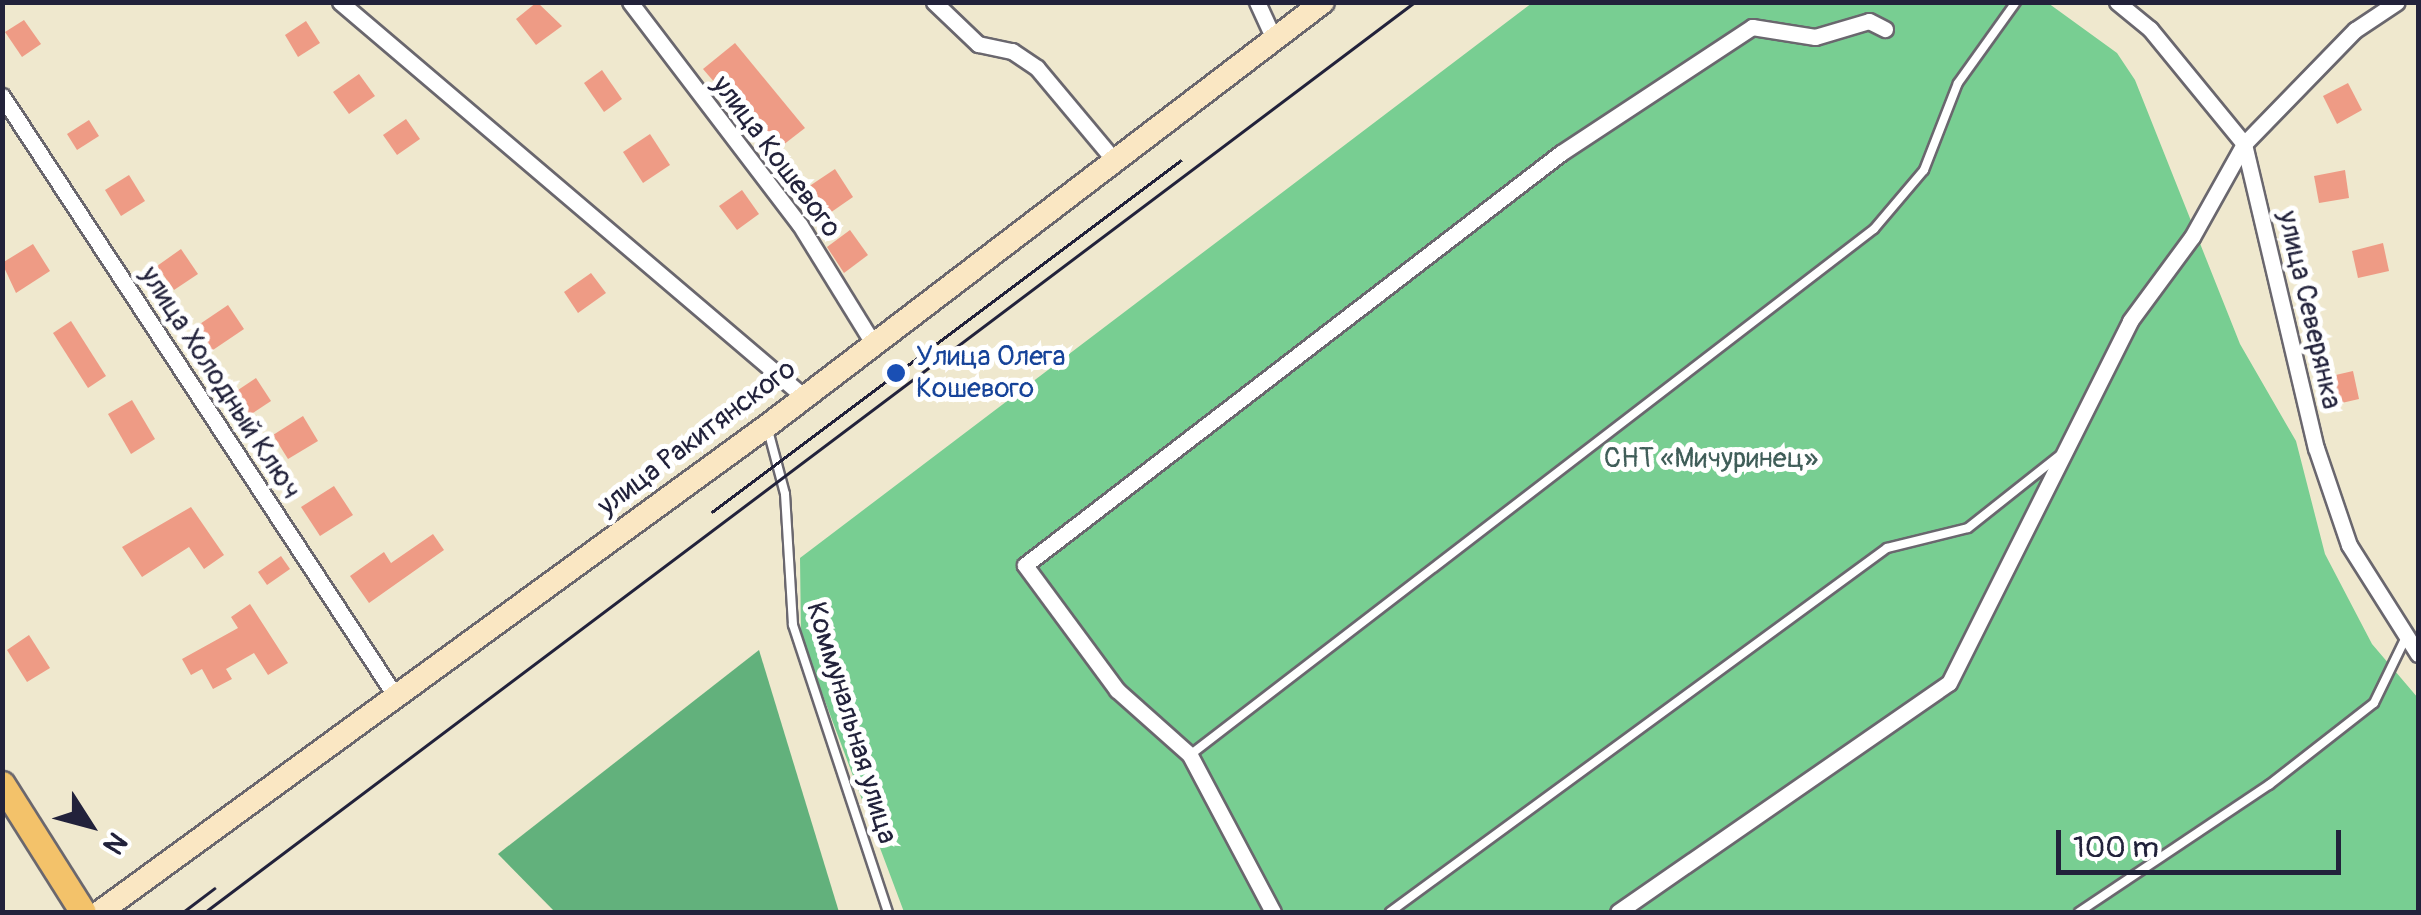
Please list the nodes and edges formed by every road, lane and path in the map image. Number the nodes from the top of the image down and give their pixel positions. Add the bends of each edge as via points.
1 (340, 2) edge
2 (630, 2) edge
3 (934, 2) edge
4 (1256, 2) edge
5 (1323, 2) edge
6 (2016, 2) edge
7 (2117, 2) edge
8 (2397, 2) edge
9 (1885, 29) dead end
10 (1274, 39) junction
11 (2, 96) edge
12 (2244, 144) junction
13 (1114, 160) junction
14 (874, 346) junction
15 (803, 396) junction
16 (767, 426) junction
17 (2062, 453) junction
18 (2408, 634) junction
19 (2418, 654) edge
20 (396, 697) junction
21 (1190, 756) junction
22 (2, 784) edge
23 (83, 912) edge
24 (100, 912) edge
25 (888, 912) edge
26 (1274, 912) edge
27 (1390, 912) edge
28 (1618, 912) edge
29 (2078, 912) edge

1 - 15 street
2 - 14 street, улица Кошевого via 800,224
3 - 13 street via 978,44 1012,52 1036,68
4 - 10 street
5 - 10 main road, улица Ракитянского
6 - 21 lane via 1958,83 1924,170 1874,229
7 - 12 street, улица Северянка via 2150,29
8 - 12 street via 2355,30
9 - 21 street via 1869,21 1815,37 1752,28 1560,153 1026,566 1117,690
10 - 13 main road, улица Ракитянского
11 - 20 street, улица Холодный Ключ
12 - 17 street via 2192,236 2130,321
12 - 18 street, улица Северянка via 2316,448 2349,545
13 - 14 main road, улица Ракитянского
14 - 15 main road, улица Ракитянского
15 - 16 main road, улица Ракитянского
16 - 20 main road, улица Ракитянского
16 - 25 lane, Коммунальная улица via 785,494 793,625
17 - 27 lane via 1968,528 1887,548
17 - 28 street via 1948,683
18 - 19 street, улица Северянка
18 - 29 lane via 2374,702 2269,785
20 - 24 main road, улица Ракитянского
21 - 26 street
22 - 23 main road

